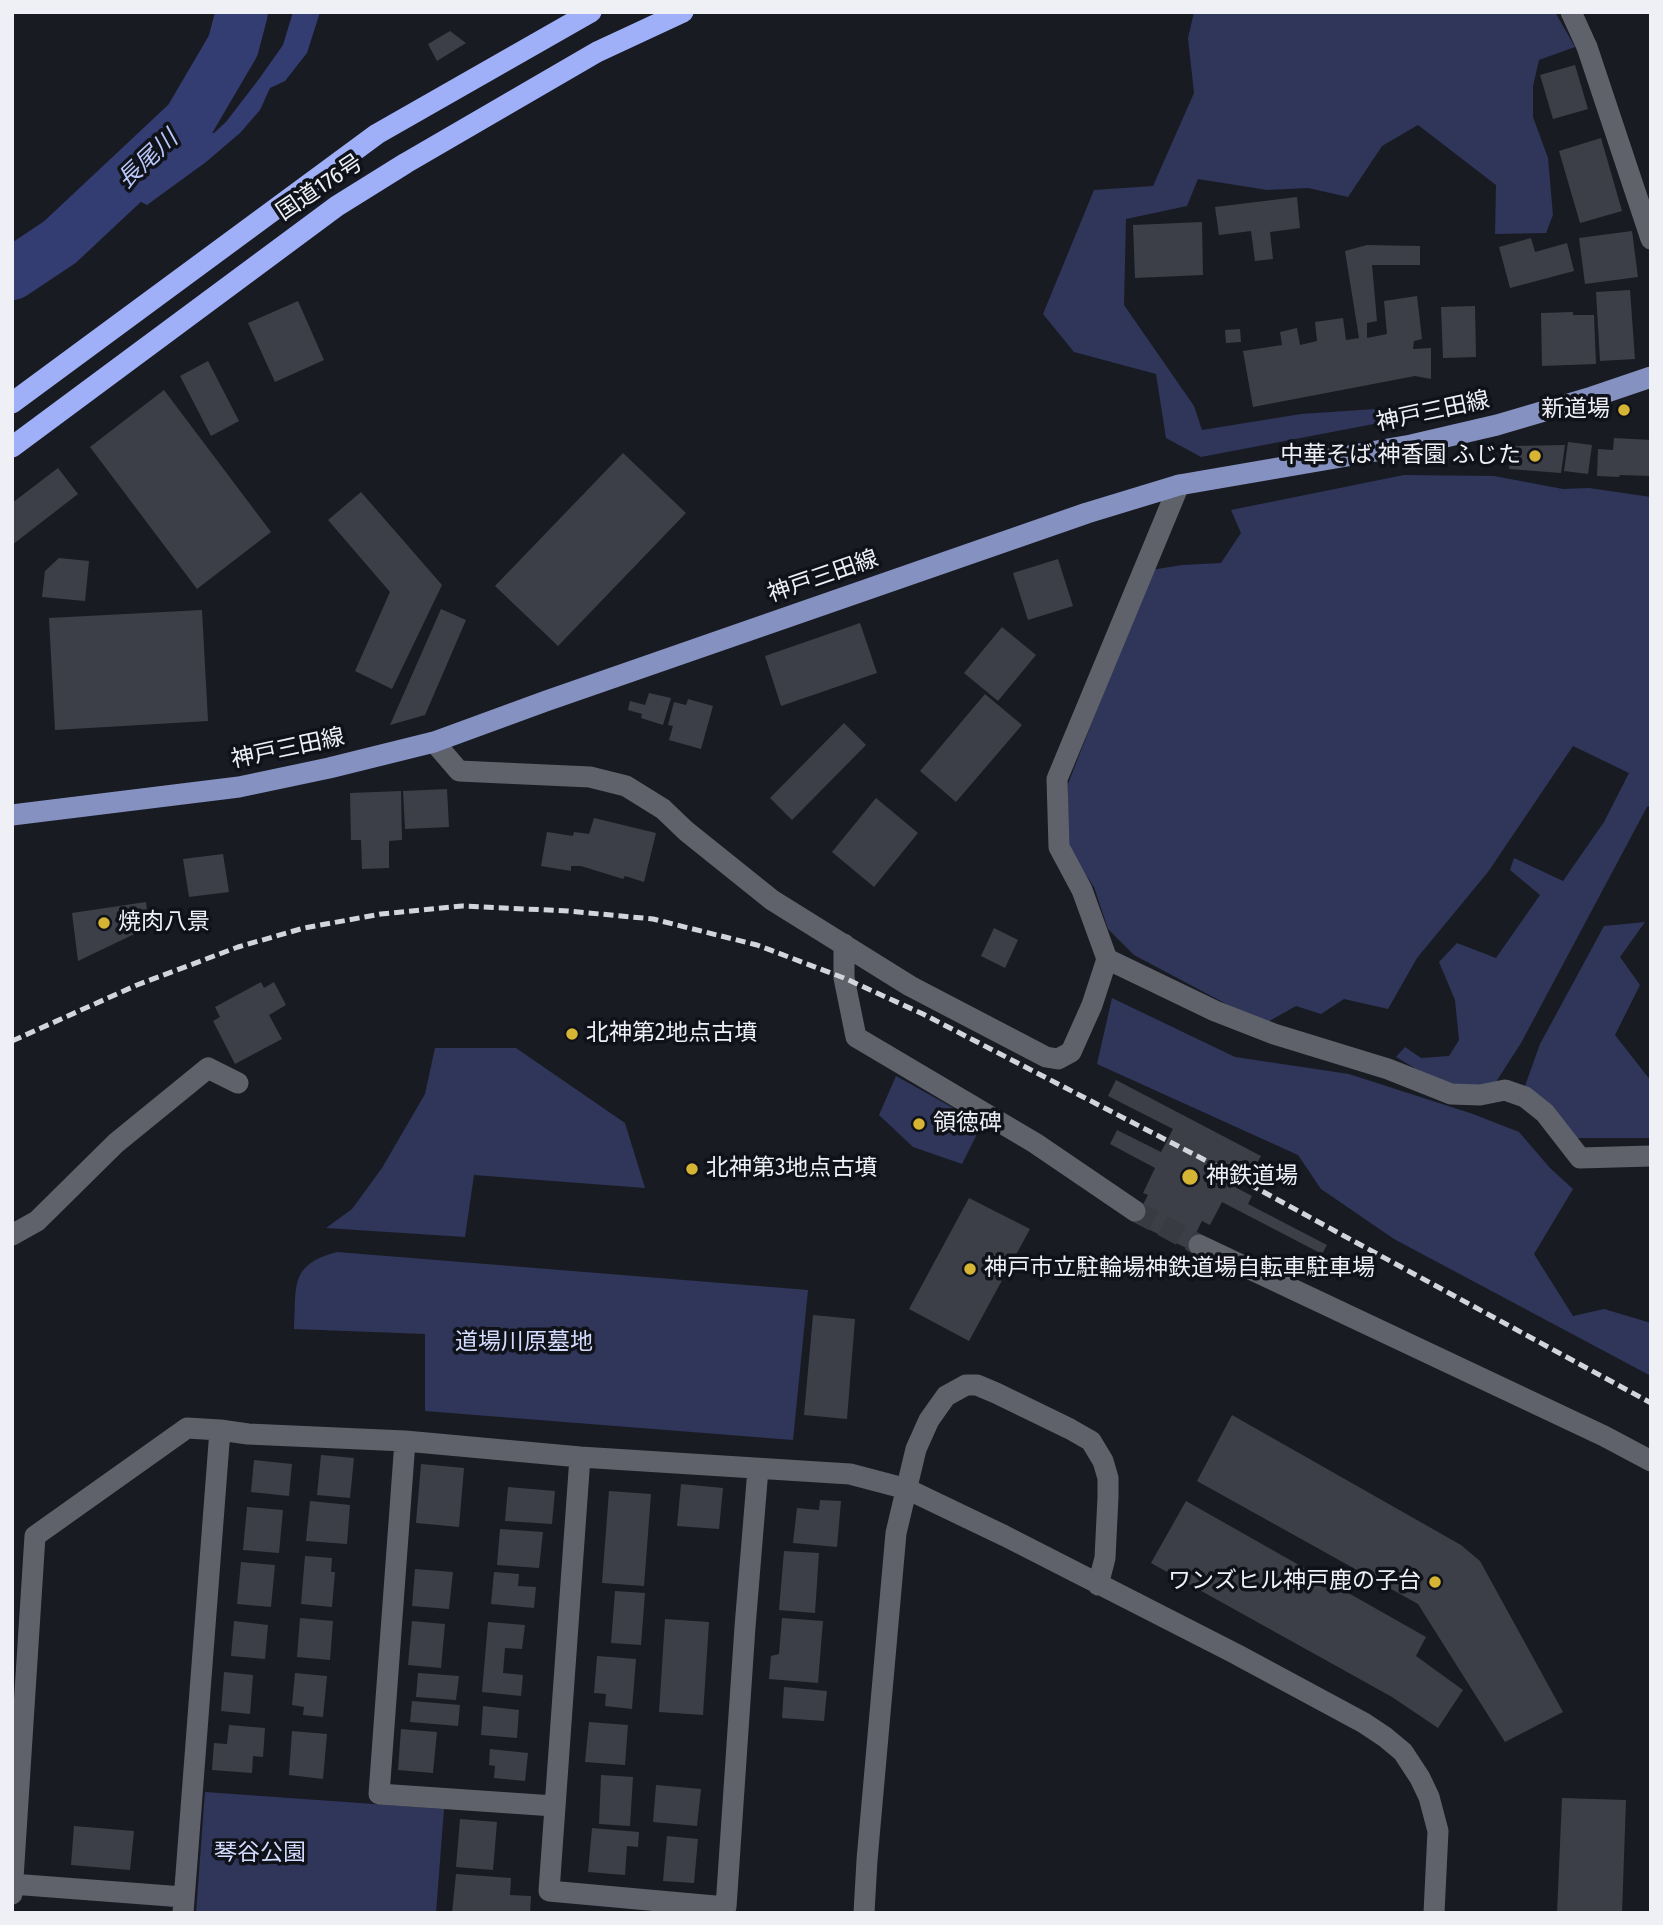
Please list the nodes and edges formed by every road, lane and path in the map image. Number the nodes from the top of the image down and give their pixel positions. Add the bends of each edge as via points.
1 (591, 12) edge
2 (682, 12) edge
3 (1570, 12) edge
4 (1651, 239) edge
5 (1651, 377) edge
6 (12, 403) edge
7 (12, 447) edge
8 (1179, 485) junction
9 (434, 743) junction
10 (12, 815) edge
11 (844, 944) junction
12 (1107, 959) junction
13 (238, 1083) dead end
14 (1651, 1156) edge
15 (1135, 1211) tunnel mouth
16 (12, 1235) edge
17 (1199, 1245) tunnel mouth
18 (220, 1430) junction
19 (405, 1441) junction
20 (580, 1458) junction
21 (1651, 1461) edge
22 (758, 1469) junction
23 (907, 1489) junction
24 (1098, 1585) junction
25 (554, 1806) junction
26 (13, 1884) edge
27 (12, 1894) edge
28 (183, 1905) edge
29 (864, 1913) edge
30 (1434, 1913) edge

1 - 6 highway, 国道176号 via 377,134
2 - 7 highway, 国道176号 via 597,52 337,206
3 - 4 street via 1587,47
5 - 8 main road, 神戸三田線 via 1497,425 1411,445
8 - 9 main road, 神戸三田線 via 1087,513
8 - 12 street via 1057,779 1059,847 1082,890
9 - 10 main road, 神戸三田線 via 239,787
9 - 11 street via 459,771 590,777 626,786 663,809 772,900
11 - 12 street via 910,986 1046,1057 1058,1059 1071,1052 1076,1042
11 - 15 street via 844,978 856,1037 1035,1143
12 - 14 street via 1215,1011 1451,1094 1505,1090 1525,1097 1545,1113 1580,1158
13 - 16 street via 208,1068 116,1143 37,1221
17 - 21 street
18 - 19 street
18 - 26 street via 187,1428 35,1536
18 - 28 street
19 - 20 street
19 - 25 street via 379,1794
20 - 22 street
20 - 25 street
22 - 23 street via 850,1475
22 - 25 street via 726,1907 549,1891
23 - 24 street
23 - 24 street via 916,1449 929,1420 955,1390 977,1385 1052,1419 1091,1441 1108,1478
23 - 29 street via 897,1533
24 - 30 street via 1340,1710 1404,1752 1429,1797 1438,1831
26 - 27 street
26 - 28 street

